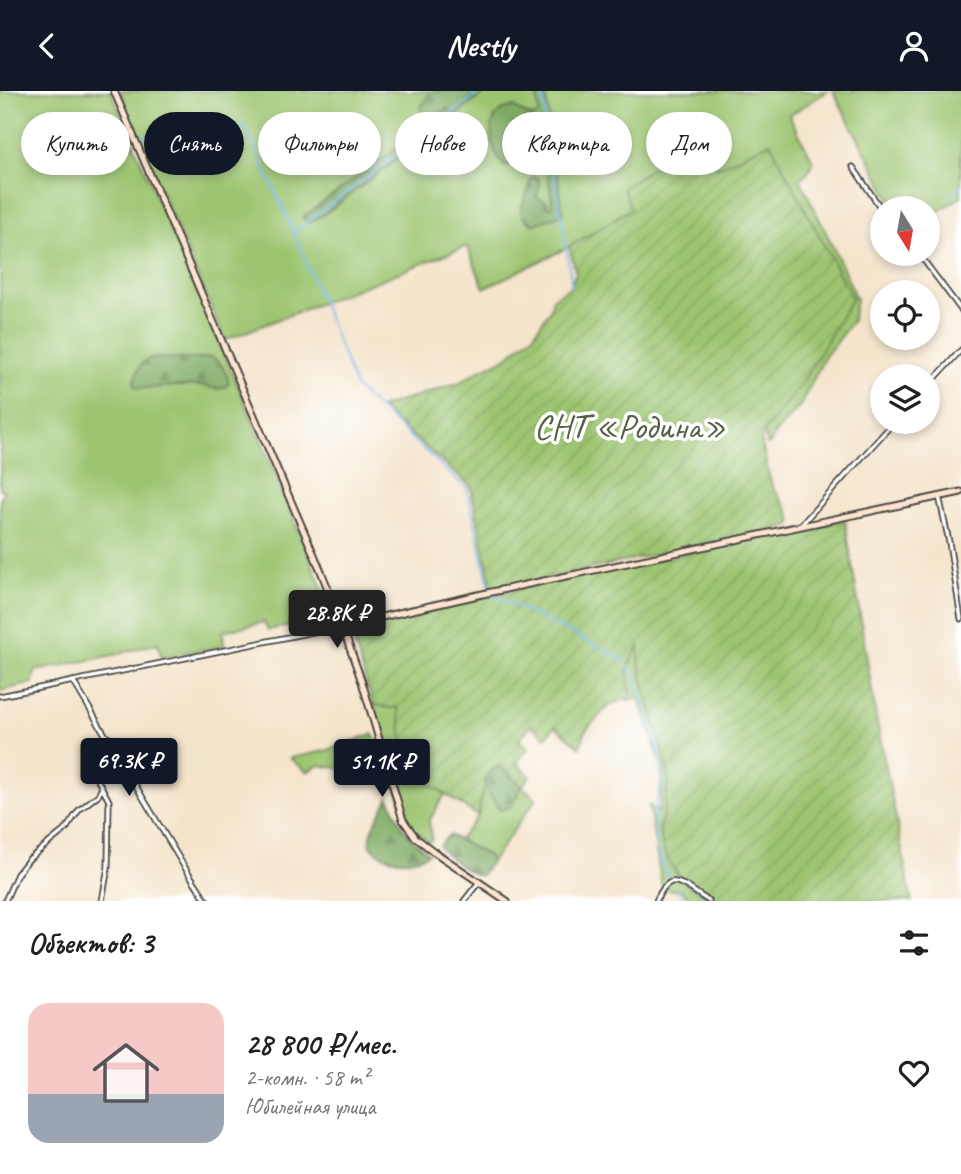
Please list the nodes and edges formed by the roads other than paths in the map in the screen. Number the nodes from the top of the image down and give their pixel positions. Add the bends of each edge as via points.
1 (114, 91) edge
2 (853, 167) dead end
3 (873, 196) edge
4 (928, 266) edge
5 (961, 310) edge
6 (961, 350) edge
7 (940, 373) edge
8 (883, 434) edge
9 (961, 492) edge
10 (939, 496) junction
11 (800, 526) junction
12 (961, 619) edge
13 (342, 626) junction
14 (73, 681) junction
15 (0, 696) edge
16 (108, 737) junction
17 (102, 788) junction
18 (479, 882) junction
19 (5, 901) edge
20 (102, 901) edge
21 (207, 901) edge
22 (464, 901) edge
23 (507, 901) edge
24 (656, 901) edge
25 (709, 901) edge

1 - 13 street
2 - 3 street
4 - 5 street
6 - 7 street
8 - 11 street
9 - 10 street
10 - 11 street
10 - 12 street
11 - 13 street
13 - 14 street
13 - 18 street via 403,820 416,838
14 - 15 street
14 - 16 street
16 - 17 street via 92,764
16 - 21 street
17 - 19 street via 66,829 29,859
17 - 20 street via 110,809
18 - 22 street
18 - 23 street
24 - 25 street via 672,881

